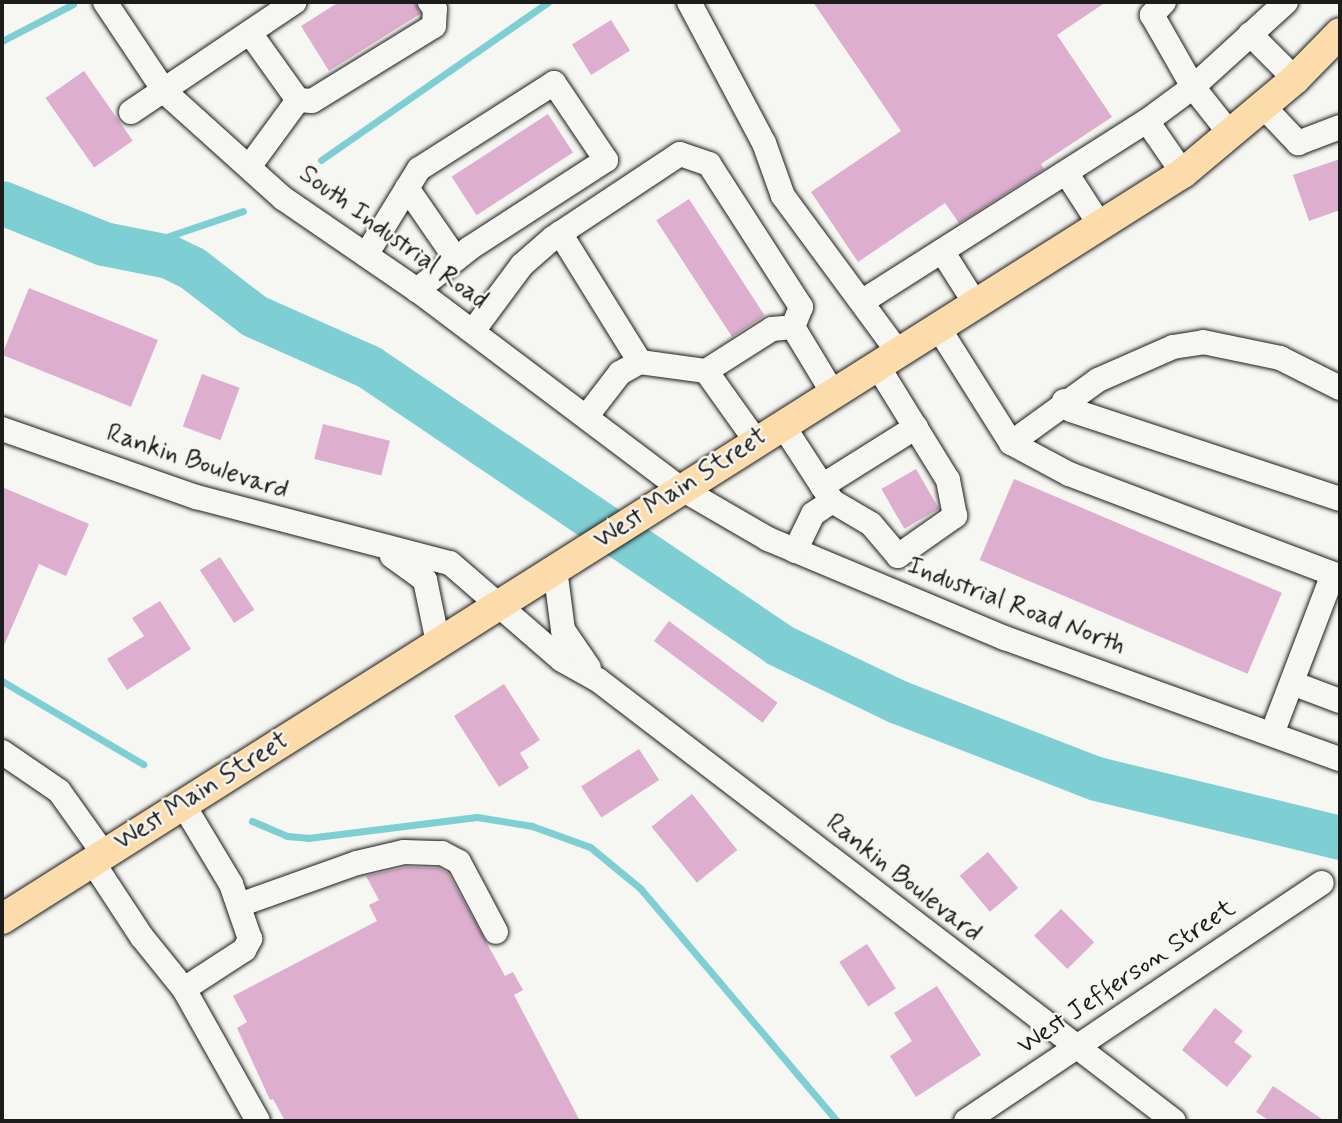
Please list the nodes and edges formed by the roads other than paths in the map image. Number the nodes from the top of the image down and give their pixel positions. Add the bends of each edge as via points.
1 (106, 2) edge
2 (295, 2) edge
3 (430, 2) edge
4 (689, 2) edge
5 (1164, 2) edge
6 (1286, 2) edge
7 (250, 33) junction
8 (1340, 33) edge
9 (1250, 34) junction
10 (1295, 79) junction
11 (1194, 87) junction
12 (165, 92) junction
13 (298, 100) junction
14 (1264, 107) junction
15 (131, 113) dead end
16 (1147, 121) junction
17 (1340, 127) edge
18 (1231, 135) junction
19 (249, 167) junction
20 (1183, 173) junction
21 (1067, 174) junction
22 (407, 187) junction
23 (1100, 225) junction
24 (561, 233) junction
25 (942, 251) junction
26 (366, 255) junction
27 (456, 259) junction
28 (417, 290) junction
29 (863, 301) junction
30 (975, 303) junction
31 (793, 327) junction
32 (938, 327) junction
33 (473, 331) junction
34 (888, 358) junction
35 (640, 362) junction
36 (706, 371) junction
37 (1340, 388) edge
38 (833, 393) junction
39 (1064, 401) junction
40 (586, 416) junction
41 (782, 424) junction
42 (916, 427) junction
43 (2, 429) edge
44 (755, 441) junction
45 (1011, 443) junction
46 (680, 488) junction
47 (827, 493) junction
48 (1340, 499) edge
49 (376, 547) junction
50 (795, 551) junction
51 (898, 556) junction
52 (1337, 564) edge
53 (555, 569) junction
54 (884, 587) junction
55 (498, 604) junction
56 (438, 643) junction
57 (598, 680) junction
58 (1292, 683) junction
59 (1340, 701) edge
60 (1272, 734) junction
61 (2, 752) edge
62 (1340, 759) edge
63 (183, 804) junction
64 (98, 858) junction
65 (1322, 883) dead end
66 (239, 905) junction
67 (2, 919) edge
68 (496, 932) dead end
69 (184, 989) junction
70 (1079, 1046) junction
71 (250, 1118) edge
72 (966, 1121) edge
73 (1174, 1121) edge

1 - 12 street, South Industrial Road
2 - 7 street
3 - 13 street via 435,9 434,26 312,101
4 - 29 street via 764,143 783,196 842,281
5 - 11 street via 1152,15
6 - 9 street
7 - 12 street
7 - 13 street
8 - 10 main road, West Main Street
9 - 10 street
9 - 11 street
10 - 14 main road, West Main Street
11 - 16 street
11 - 18 street
12 - 15 street
12 - 19 street, South Industrial Road
13 - 19 street
14 - 17 street via 1298,143
14 - 18 main road, West Main Street
16 - 20 street
16 - 21 street
18 - 20 main road, West Main Street
19 - 26 street, South Industrial Road via 285,199
20 - 23 main road, West Main Street
21 - 23 street
21 - 25 street
22 - 26 street
22 - 27 street
22 - 27 street via 419,169 554,83 606,160
23 - 30 main road, West Main Street
24 - 31 street via 680,154 709,164 801,307
24 - 33 street via 522,265
24 - 35 street
25 - 29 street
25 - 30 street
26 - 28 street, South Industrial Road
27 - 28 street
28 - 33 street, South Industrial Road
29 - 34 street
30 - 32 main road, West Main Street
31 - 36 street via 772,329
31 - 38 street
32 - 34 main road, West Main Street
32 - 45 street
33 - 40 street, South Industrial Road
34 - 38 main road, West Main Street
34 - 42 street
35 - 36 street
35 - 40 street via 620,373
36 - 44 street
37 - 39 street via 1280,358 1203,342 1142,359
38 - 41 main road, West Main Street
39 - 45 street
39 - 48 street via 1072,410
40 - 46 street, South Industrial Road
41 - 44 main road, West Main Street
41 - 47 street
42 - 47 street
42 - 51 street via 948,480 955,516
43 - 49 street, Rankin Boulevard via 196,497
44 - 46 main road, West Main Street
45 - 52 street via 1069,474
46 - 50 street, Industrial Road North
46 - 53 main road, West Main Street
47 - 50 street
47 - 51 street via 871,524
49 - 55 street, Rankin Boulevard via 450,563
49 - 56 street, Rankin Boulevard via 414,568 425,580
50 - 54 street, Industrial Road North
51 - 54 street
52 - 58 street
53 - 55 main road, West Main Street
53 - 57 street, Rankin Boulevard via 563,631
54 - 60 street, Industrial Road North via 1005,638
55 - 56 main road, West Main Street
55 - 57 street, Rankin Boulevard via 562,660
56 - 63 main road, West Main Street
57 - 70 street, Rankin Boulevard via 988,983
58 - 59 street
58 - 60 street
60 - 62 street, Industrial Road North
61 - 64 street via 59,791
63 - 64 main road, West Main Street
63 - 66 street via 221,864
64 - 67 main road, West Main Street
64 - 69 street via 142,937
65 - 70 street, West Jefferson Street
66 - 68 street via 357,863 404,852 442,852 459,862
66 - 69 street via 249,933 248,946
69 - 71 street
70 - 72 street, West Jefferson Street
70 - 73 street, Rankin Boulevard

